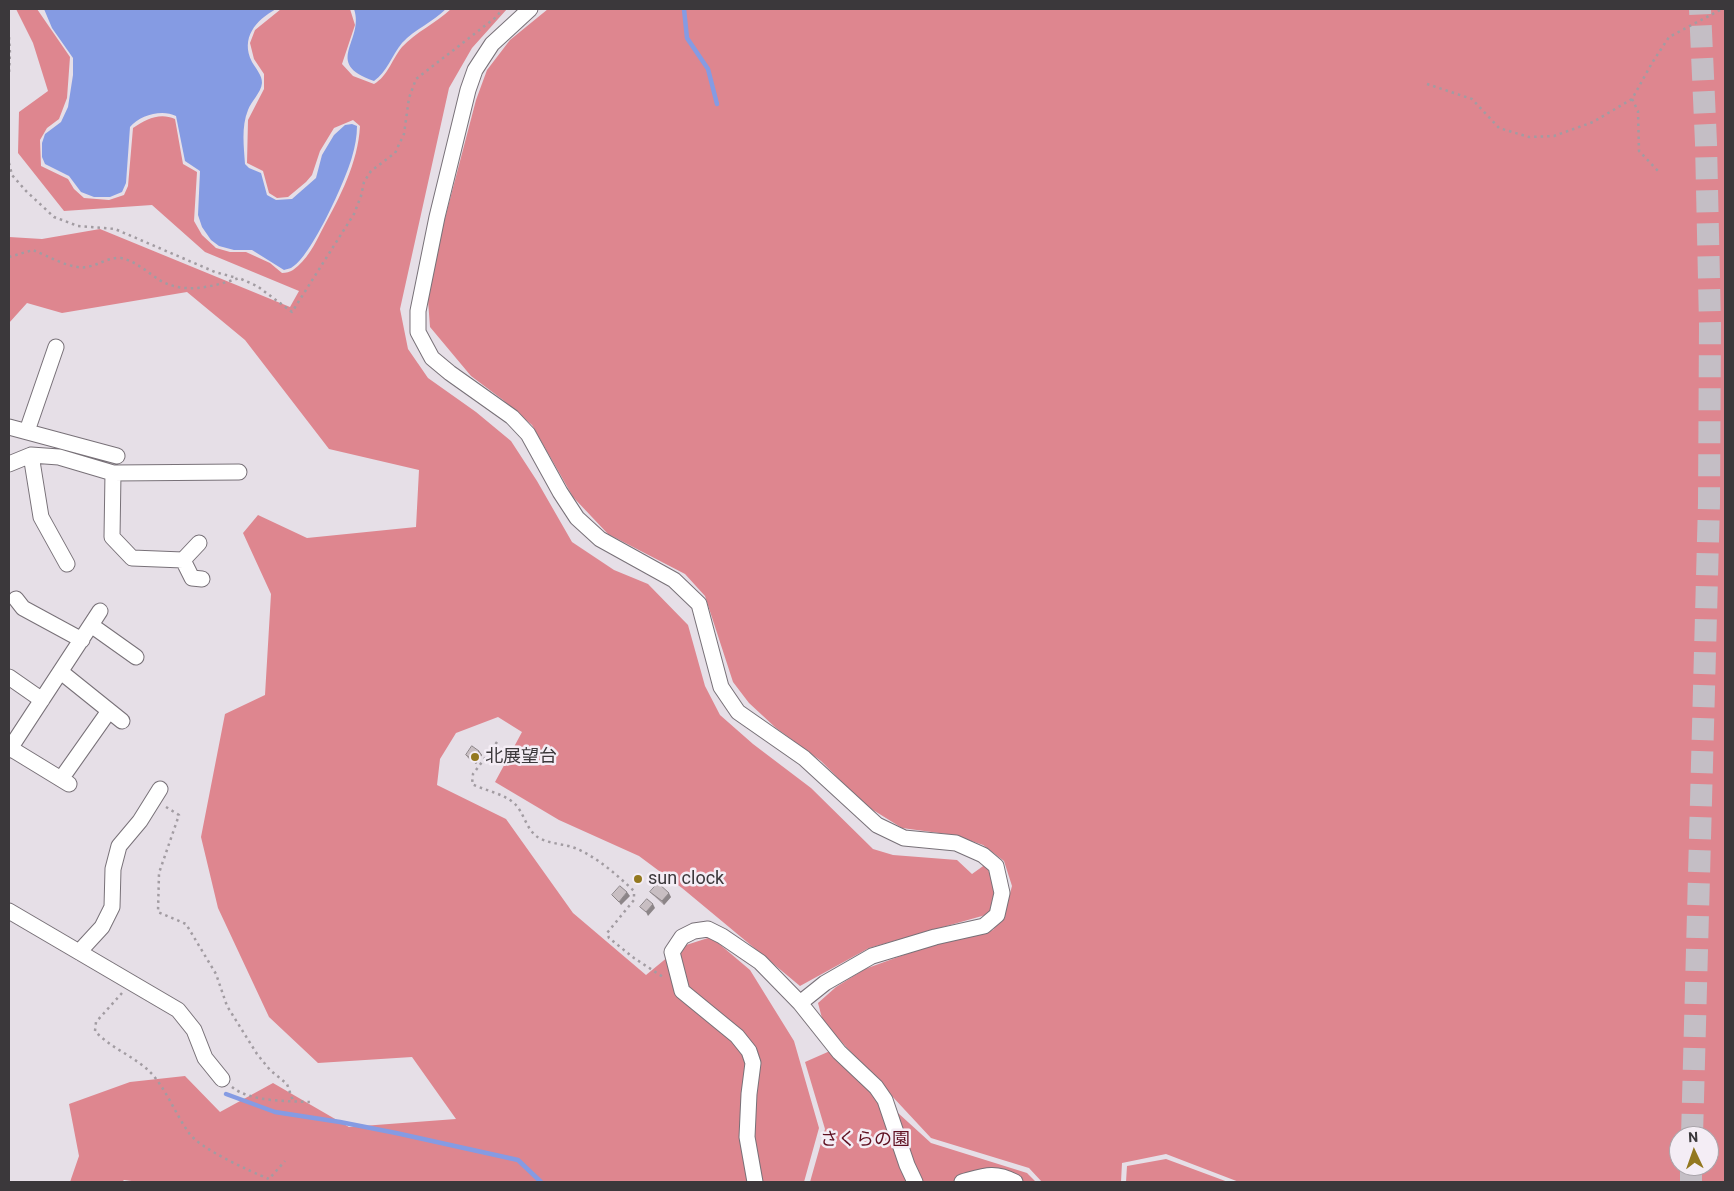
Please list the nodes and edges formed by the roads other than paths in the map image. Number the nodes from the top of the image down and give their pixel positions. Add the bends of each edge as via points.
1 (530, 9) edge
2 (56, 347) dead end
3 (9, 427) edge
4 (27, 432) junction
5 (73, 439) junction
6 (31, 455) junction
7 (117, 456) dead end
8 (67, 459) junction
9 (9, 464) edge
10 (240, 472) dead end
11 (112, 473) junction
12 (199, 544) dead end
13 (183, 560) junction
14 (67, 564) dead end
15 (202, 579) dead end
16 (16, 599) dead end
17 (100, 612) dead end
18 (91, 624) junction
19 (82, 640) junction
20 (136, 657) dead end
21 (61, 672) junction
22 (9, 677) edge
23 (42, 700) junction
24 (109, 711) junction
25 (122, 721) dead end
26 (9, 749) edge
27 (157, 795) road end
28 (9, 911) edge
29 (79, 952) junction
30 (800, 1003) junction
31 (222, 1079) road end
32 (755, 1182) edge
33 (915, 1182) edge
34 (962, 1182) edge
35 (1015, 1182) edge

1 - 30 street via 492,44 475,70 468,90 418,311 418,332 427,349 432,358 512,417 528,434 577,518 600,539 674,580 699,604 721,687 738,712 804,758 877,825 904,838 956,843 983,855 996,866 1002,893 997,914 984,926 872,956 825,983
2 - 4 street
3 - 4 street
4 - 5 street
5 - 7 street
5 - 8 street
6 - 8 street
6 - 9 street
6 - 14 street via 40,517
8 - 11 street
10 - 11 street
11 - 13 street via 112,537 132,558
12 - 13 street
13 - 15 street via 192,578
16 - 19 street via 23,608
17 - 18 street
18 - 19 street
18 - 20 street
19 - 21 street
21 - 23 street
21 - 24 street
22 - 23 street
23 - 26 street
24 - 25 street
24 - 26 street via 65,782
27 - 29 street via 119,846 113,868 112,907 102,927
28 - 29 street
29 - 31 street via 178,1010 194,1030 205,1058
30 - 32 street via 760,962 708,929 682,937 672,952 681,989 737,1036 749,1051 753,1063 747,1137
30 - 33 street via 839,1052 885,1100
34 - 35 street via 988,1174

